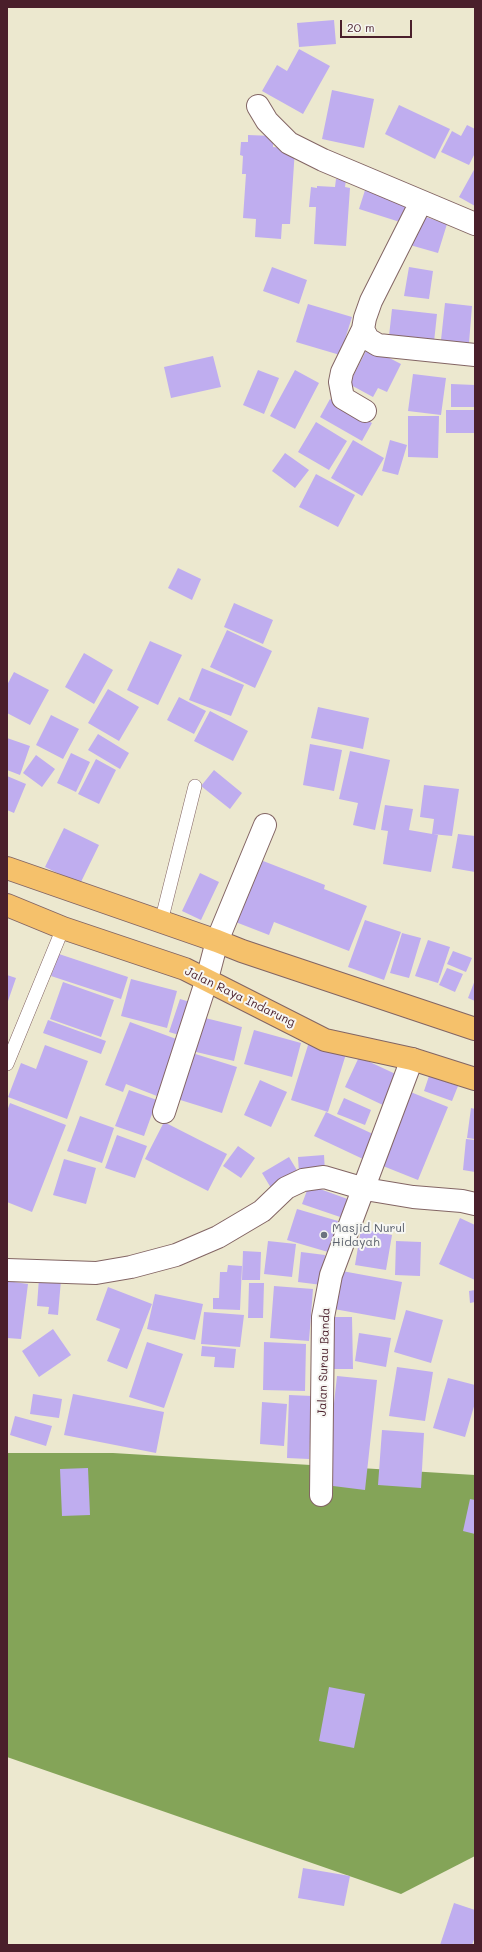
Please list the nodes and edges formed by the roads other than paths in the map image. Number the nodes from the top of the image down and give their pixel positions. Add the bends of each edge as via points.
1 (258, 106) dead end
2 (421, 202) junction
3 (475, 224) edge
4 (363, 330) junction
5 (475, 354) edge
6 (365, 411) dead end
7 (196, 786) dead end
8 (265, 825) dead end
9 (7, 868) edge
10 (7, 905) edge
11 (161, 922) junction
12 (63, 928) junction
13 (217, 941) junction
14 (207, 979) junction
15 (475, 1029) edge
16 (412, 1059) junction
17 (7, 1064) edge
18 (475, 1080) edge
19 (164, 1112) dead end
20 (365, 1189) junction
21 (475, 1204) edge
22 (7, 1270) edge
23 (321, 1495) dead end

1 - 2 street via 267,121 289,143
2 - 3 street
2 - 4 street via 371,301
4 - 5 street via 368,339 378,345
4 - 6 street via 342,372 340,382 343,398
7 - 11 lane
8 - 13 street
9 - 11 highway
10 - 12 highway, Jalan Raya Indarung
11 - 13 highway
12 - 14 highway, Jalan Raya Indarung via 185,969
12 - 17 lane
13 - 14 street
13 - 15 highway
14 - 16 highway, Jalan Raya Indarung via 325,1040
14 - 19 street
16 - 18 highway, Jalan Raya Indarung
16 - 20 street, Jalan Surau Banda
20 - 21 street
20 - 22 street via 324,1177 302,1180 286,1188 262,1211 218,1237 176,1256 96,1273
20 - 23 street, Jalan Surau Banda via 331,1275 323,1317

